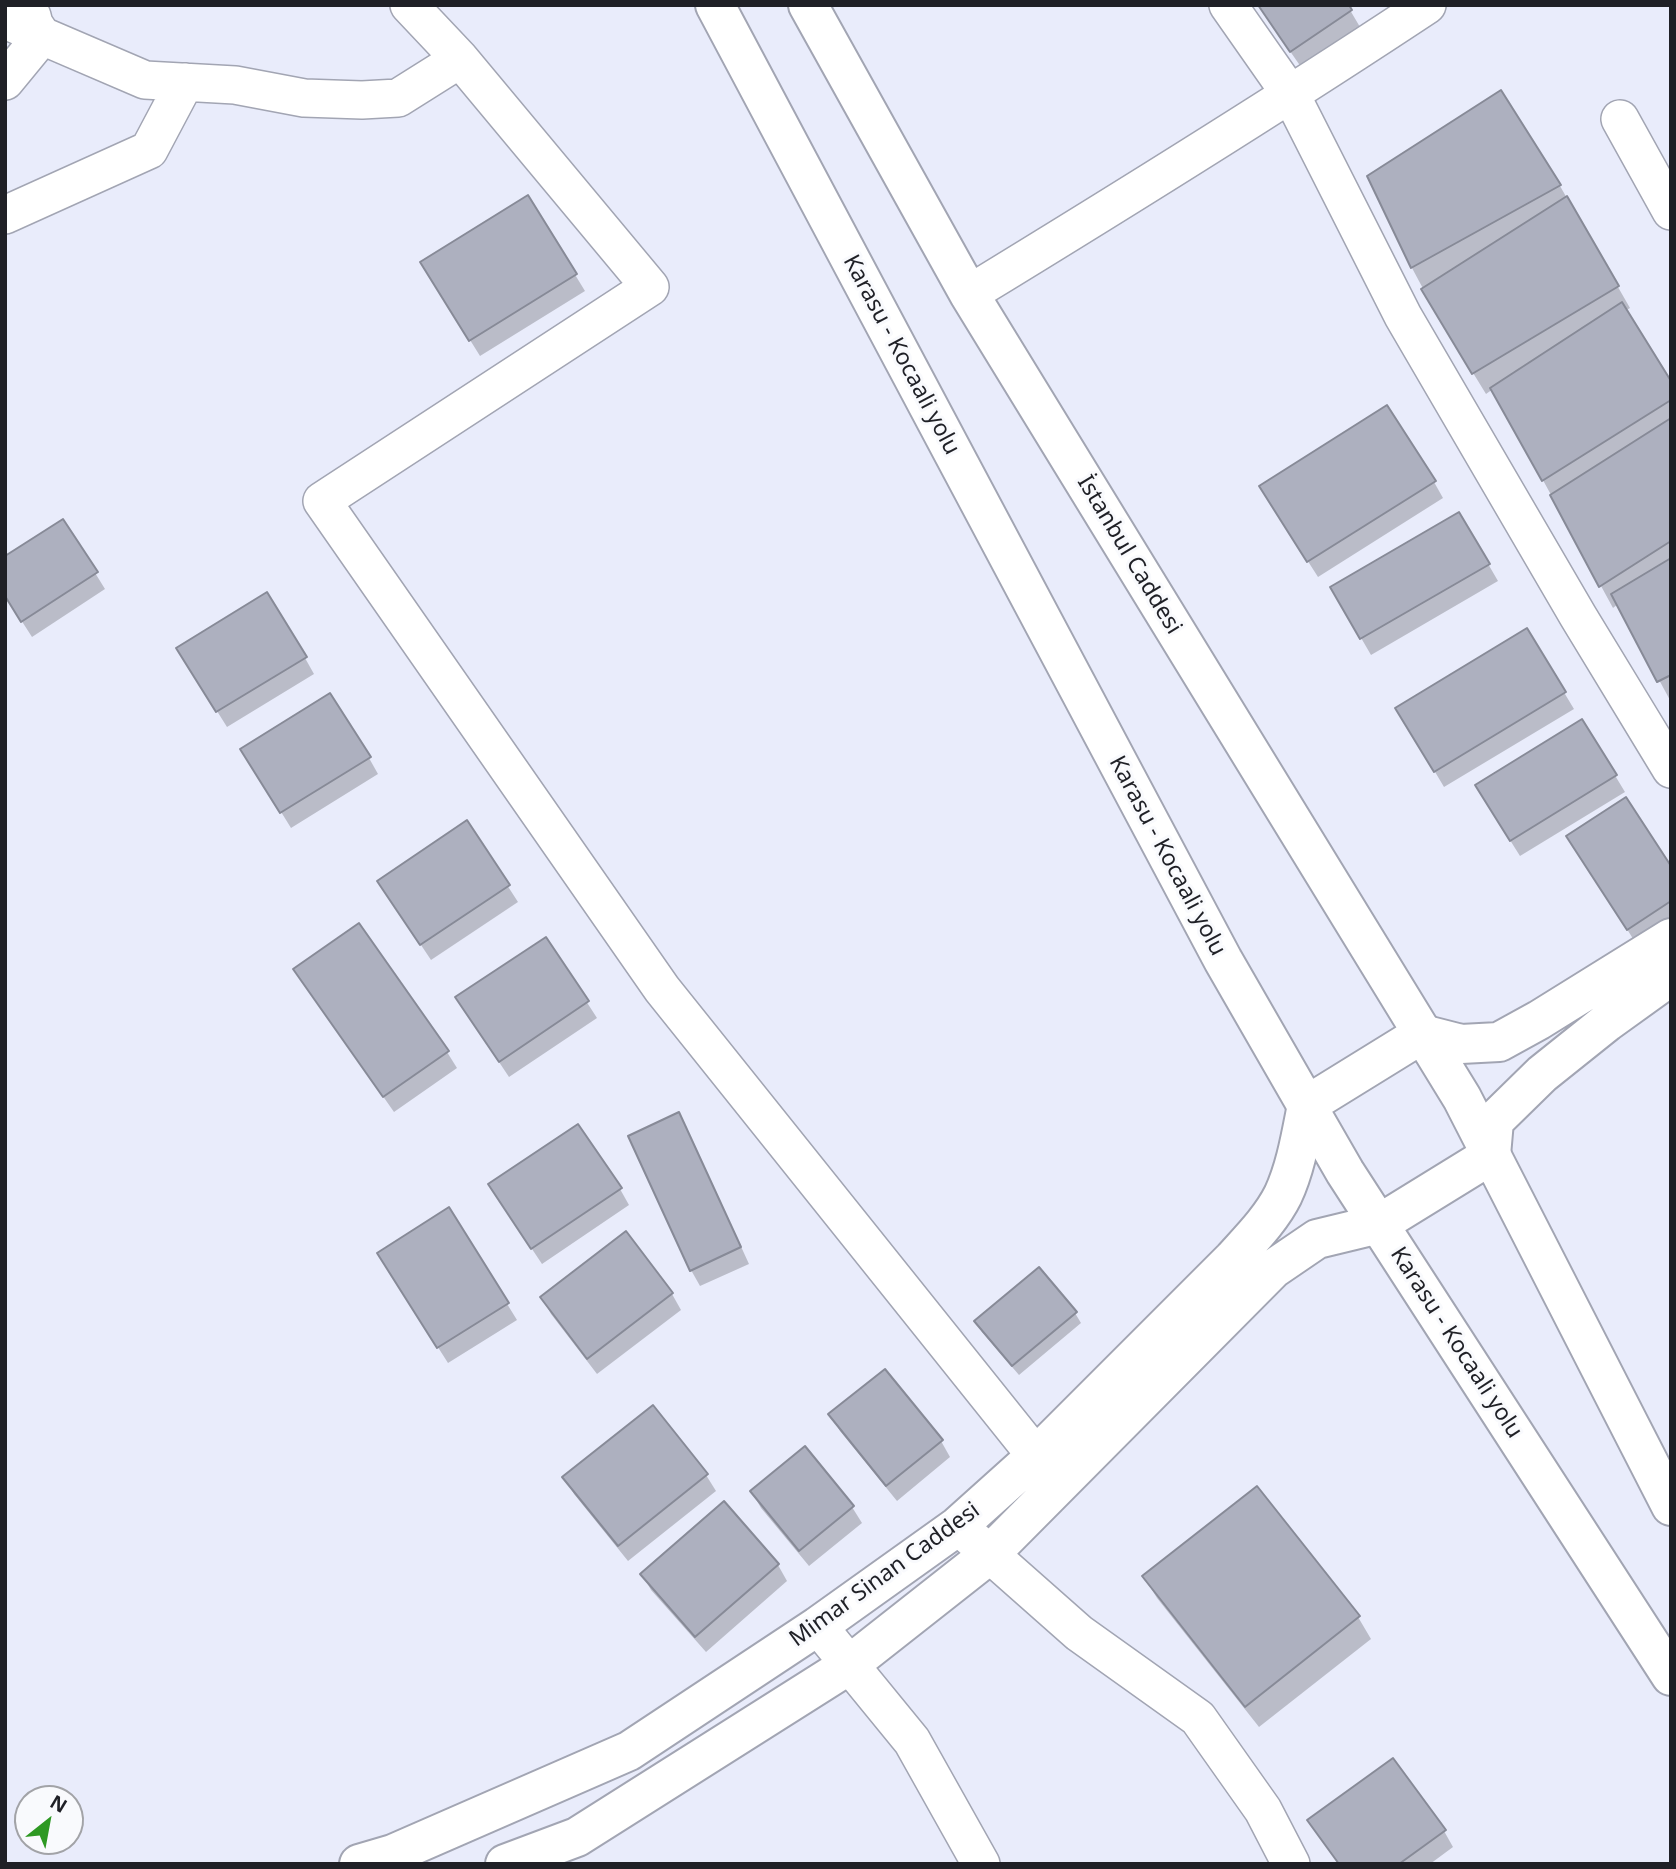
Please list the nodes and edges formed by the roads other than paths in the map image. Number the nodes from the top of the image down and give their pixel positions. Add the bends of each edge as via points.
1 (409, 5) edge
2 (716, 5) edge
3 (808, 5) edge
4 (1228, 5) edge
5 (1427, 5) edge
6 (5, 20) edge
7 (36, 21) edge
8 (460, 60) junction
9 (5, 81) edge
10 (185, 82) junction
11 (1291, 95) junction
12 (1620, 120) dead end
13 (1671, 211) edge
14 (5, 215) edge
15 (969, 294) junction
16 (1671, 769) edge
17 (1671, 938) edge
18 (1671, 976) edge
19 (1422, 1034) junction
20 (1307, 1105) junction
21 (1491, 1156) junction
22 (1379, 1224) junction
23 (1036, 1456) junction
24 (1671, 1506) edge
25 (958, 1526) junction
26 (990, 1554) junction
27 (818, 1626) junction
28 (849, 1665) junction
29 (1671, 1676) edge
30 (359, 1864) edge
31 (505, 1864) edge
32 (981, 1864) edge
33 (1291, 1864) edge

1 - 8 street
2 - 20 main road, Karasu - Kocaali yolu via 1223,960
3 - 15 main road, İstanbul Caddesi
4 - 11 street
5 - 11 street
6 - 7 street
7 - 9 street
7 - 10 street via 145,80
8 - 10 street via 398,98 304,98 234,85
8 - 23 street via 650,287 322,501 662,989
10 - 14 street via 149,150
11 - 15 street
11 - 16 street via 1403,316
12 - 13 street
15 - 19 main road, İstanbul Caddesi
17 - 19 main road via 1499,1042 1461,1044
18 - 21 main road via 1542,1074 1494,1121
19 - 20 main road
19 - 21 main road, İstanbul Caddesi
20 - 22 main road, Karasu - Kocaali yolu
20 - 23 main road, Mimar Sinan Caddesi via 1283,1195 1262,1227
21 - 22 main road, Mimar Sinan Caddesi
21 - 24 main road
22 - 26 main road, Mimar Sinan Caddesi via 1317,1239 1273,1269
22 - 29 main road, Karasu - Kocaali yolu
23 - 25 main road, Mimar Sinan Caddesi
25 - 26 street
25 - 27 main road, Mimar Sinan Caddesi
26 - 28 main road, Mimar Sinan Caddesi
26 - 33 street via 1079,1633 1198,1718 1262,1810
27 - 28 street
27 - 30 main road, Mimar Sinan Caddesi via 629,1751 393,1854
28 - 31 main road, Mimar Sinan Caddesi via 577,1837
28 - 32 street via 912,1741

